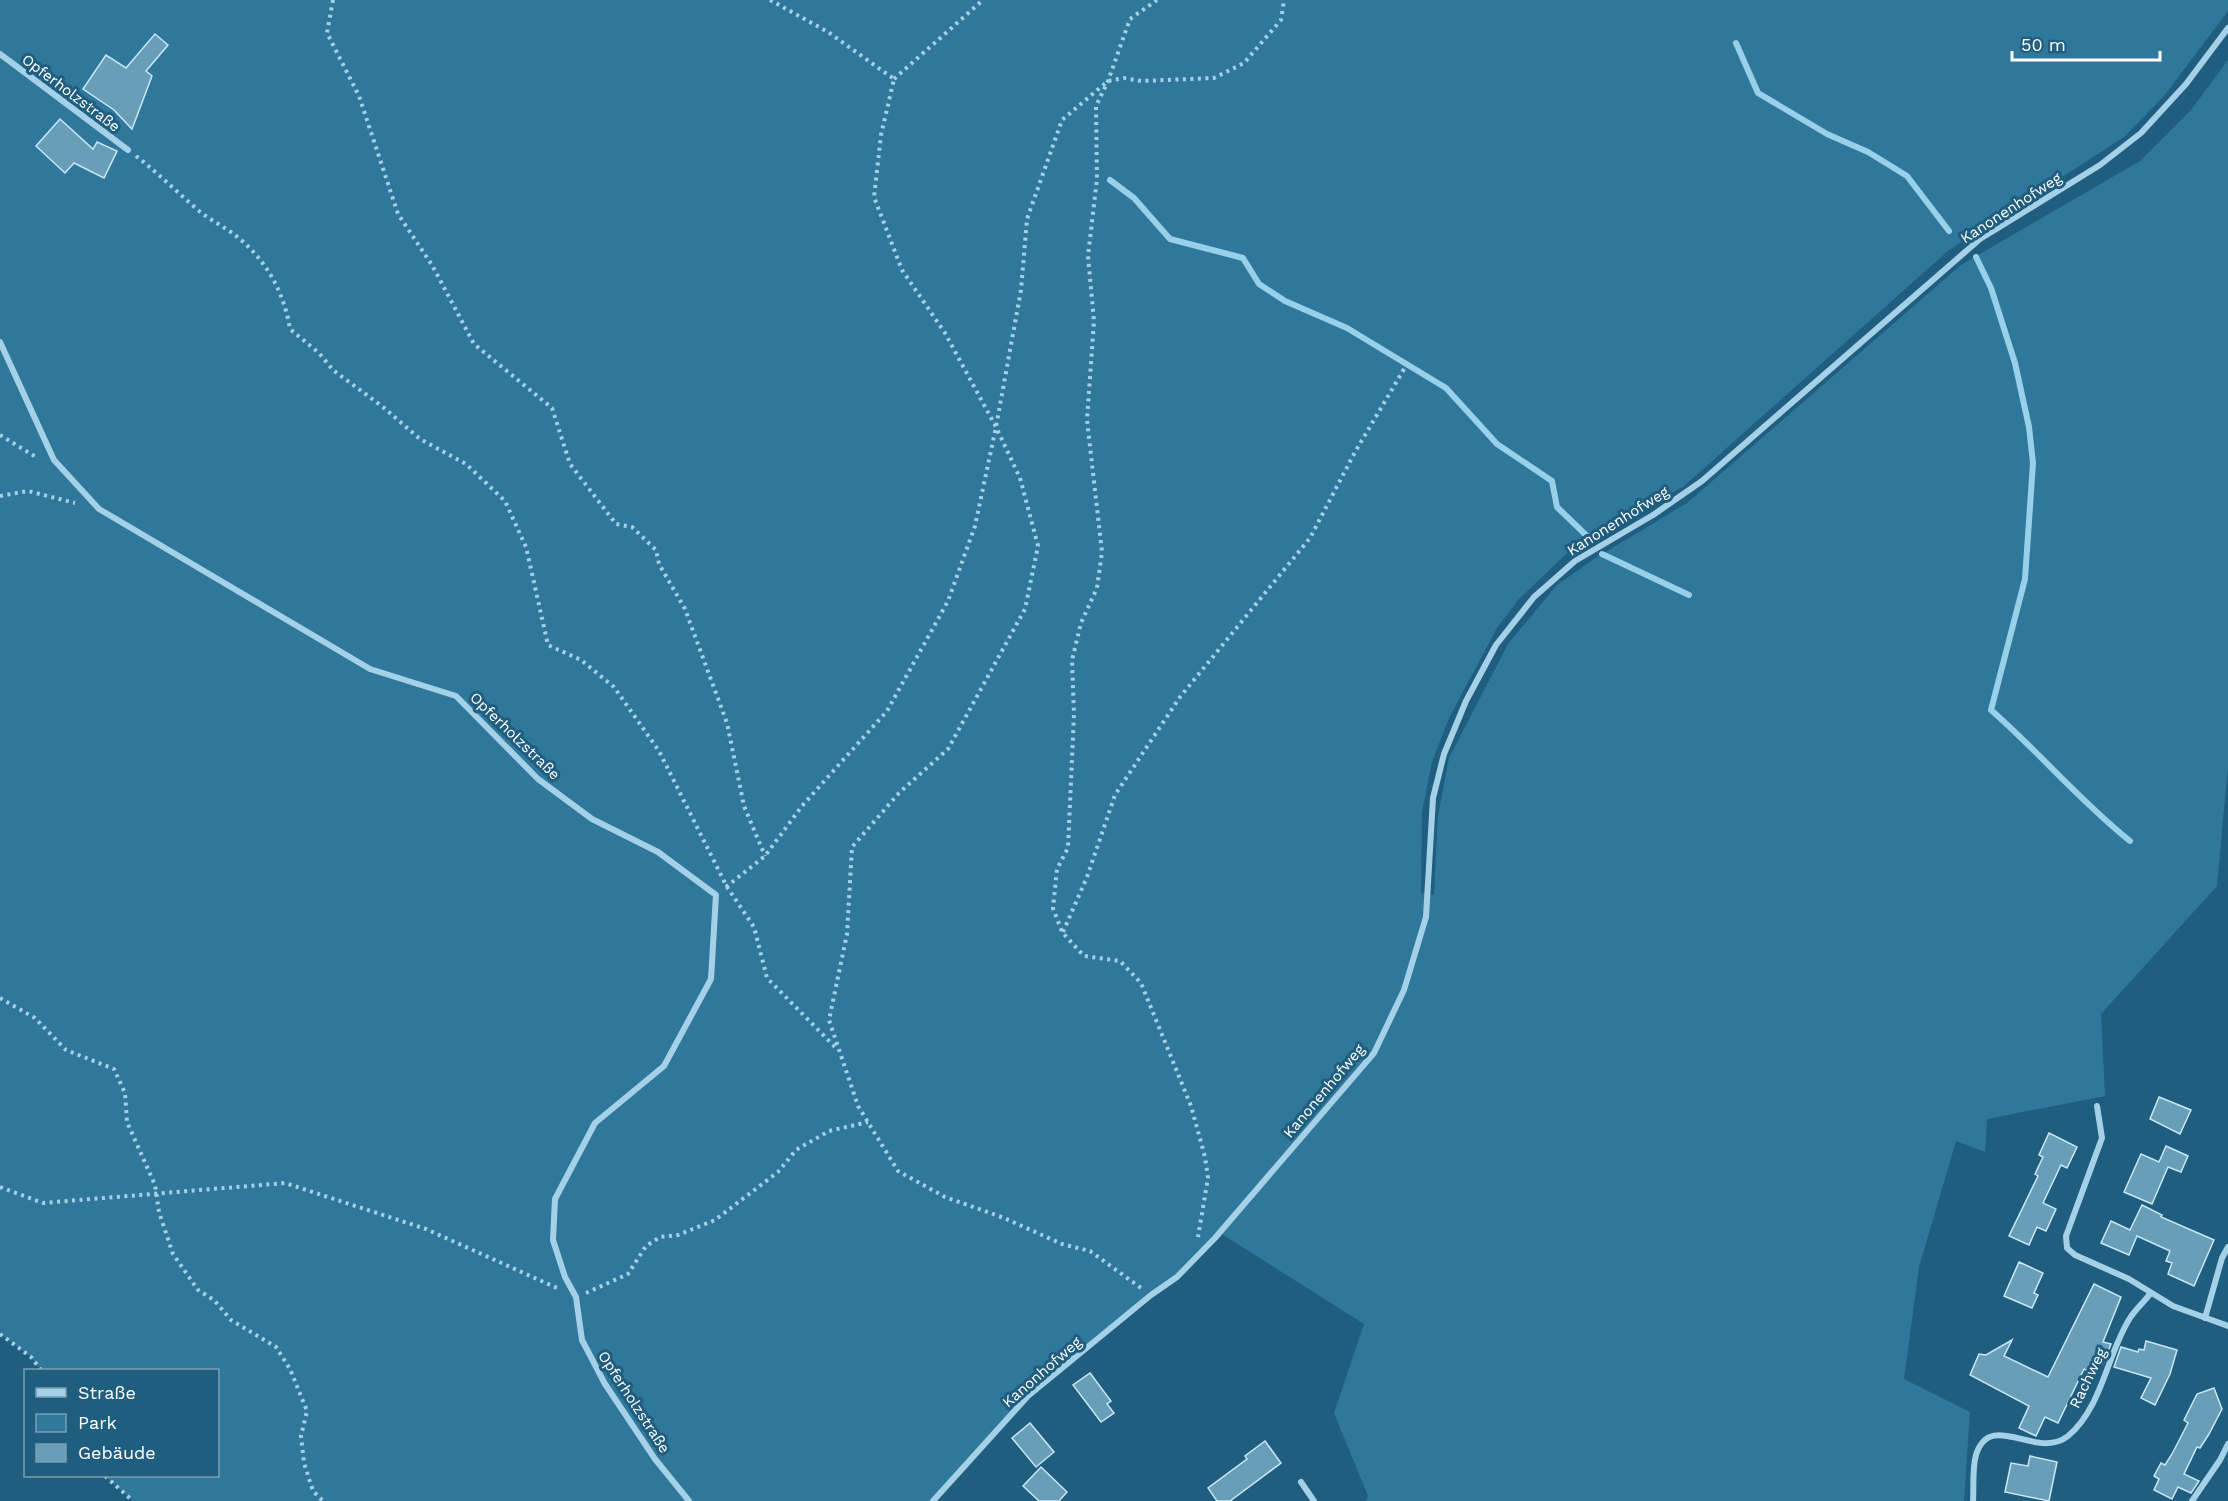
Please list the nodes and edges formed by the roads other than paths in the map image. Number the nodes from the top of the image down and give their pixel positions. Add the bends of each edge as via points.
1 (2228, 28) edge
2 (0, 54) edge
3 (128, 150) road end
4 (0, 342) edge
5 (2097, 1106) dead end
6 (2228, 1247) edge
7 (2150, 1294) junction
8 (1151, 1295) joint
9 (2205, 1318) junction
10 (2228, 1326) edge
11 (2228, 1444) edge
12 (1301, 1482) dead end
13 (689, 1501) edge
14 (933, 1501) edge
15 (1314, 1501) edge
16 (1973, 1501) edge
17 (2192, 1501) edge

1 - 8 street, Kanonenhofweg via 2186,84 2141,134 2091,171 1980,239 1702,481 1575,561 1533,597 1496,645 1444,754 1433,798 1426,916 1404,990 1374,1053 1192,1262
2 - 3 street, Opferholzstraße
4 - 13 street, Opferholzstraße via 54,460 99,509 370,669 456,696 538,778 592,819 658,852 716,895 711,978 664,1066 595,1123 555,1199 553,1240 576,1297 582,1340 605,1384 655,1459
5 - 7 street via 2102,1138 2066,1236 2067,1248
6 - 9 street
7 - 9 street
7 - 16 street, Rachweg via 2130,1318 2086,1414 2069,1435 2059,1442 2042,1445 2007,1434 1995,1435 1983,1443 1976,1455
8 - 14 street, Kanonhofweg via 1028,1396
9 - 10 street
11 - 17 street
12 - 15 street

